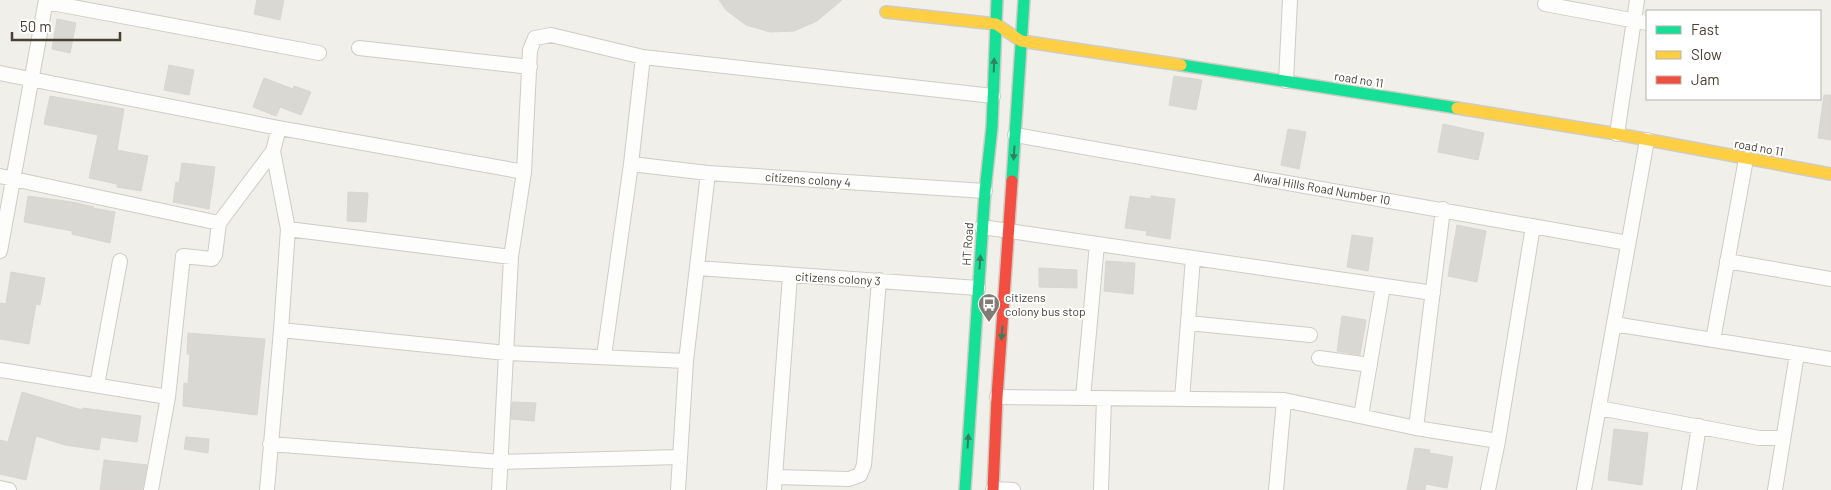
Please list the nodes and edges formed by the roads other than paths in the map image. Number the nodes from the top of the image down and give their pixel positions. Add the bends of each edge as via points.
1 (997, 0) edge
2 (1024, 0) edge
3 (1290, 0) edge
4 (1637, 0) edge
5 (46, 1) edge
6 (1545, 4) dead end
7 (886, 12) dead end
8 (1640, 22) edge
9 (996, 24) junction
10 (1021, 41) junction
11 (359, 48) dead end
12 (319, 53) dead end
13 (643, 57) junction
14 (530, 67) junction
15 (0, 73) edge
16 (31, 79) junction
17 (1286, 81) junction
18 (993, 96) junction
19 (279, 128) junction
20 (1616, 134) junction
21 (1015, 135) junction
22 (1647, 140) junction
23 (273, 151) junction
24 (1746, 159) junction
25 (631, 164) junction
26 (524, 172) junction
27 (708, 173) junction
28 (1831, 174) edge
29 (7, 178) edge
30 (985, 191) junction
31 (1443, 210) junction
32 (219, 223) junction
33 (1533, 226) junction
34 (982, 227) junction
35 (288, 229) junction
36 (1009, 231) junction
37 (1628, 243) junction
38 (1097, 244) junction
39 (0, 251) edge
40 (511, 257) junction
41 (1193, 258) junction
42 (120, 261) dead end
43 (1727, 261) junction
44 (697, 268) junction
45 (790, 276) junction
46 (1831, 279) edge
47 (879, 280) junction
48 (1383, 286) junction
49 (978, 288) junction
50 (1433, 293) junction
51 (1188, 322) junction
52 (1614, 324) junction
53 (281, 330) junction
54 (1310, 335) dead end
55 (1713, 340) junction
56 (506, 353) junction
57 (1797, 354) junction
58 (604, 356) junction
59 (1319, 358) dead end
60 (1831, 359) edge
61 (686, 361) junction
62 (1370, 365) junction
63 (0, 370) edge
64 (97, 385) junction
65 (997, 397) junction
66 (168, 398) junction
67 (1083, 398) junction
68 (1104, 398) junction
69 (1182, 399) junction
70 (1284, 400) junction
71 (1599, 408) junction
72 (1361, 416) junction
73 (1699, 426) junction
74 (1416, 428) junction
75 (1782, 438) junction
76 (1498, 441) junction
77 (270, 444) junction
78 (679, 456) junction
79 (501, 462) junction
80 (775, 483) edge
81 (0, 488) edge
82 (9, 490) edge
83 (151, 490) edge
84 (267, 490) edge
85 (499, 490) edge
86 (678, 490) edge
87 (965, 490) edge
88 (993, 490) edge
89 (1013, 490) edge
90 (1101, 490) edge
91 (1276, 490) edge
92 (1488, 490) edge
93 (1584, 490) edge
94 (1689, 490) edge
95 (1775, 490) edge

1 - 9 street, HT Road
2 - 10 street
3 - 17 street
4 - 8 street
5 - 12 street
5 - 16 street
6 - 8 street
7 - 9 street, road no 11
8 - 20 street
9 - 10 street, road no 11
18 -> 9 street, HT Road
10 - 17 street, road no 11
10 - 21 street
11 - 14 street
13 - 14 street via 551,35 535,38 530,50
13 - 18 street
13 - 25 street
14 - 26 street
15 - 16 street
16 - 19 street
16 - 29 street
17 - 20 street, road no 11
18 - 30 street, HT Road
19 - 23 street
19 - 26 street
20 - 22 street, road no 11
21 - 31 street, Alwal Hills Road Number 10
21 -> 36 street
22 - 24 street, road no 11
22 - 37 street
23 - 32 street
23 - 35 street
24 - 28 street, road no 11
24 - 43 street
25 - 27 street, citizens colony 4
25 - 58 street
26 - 40 street
27 - 30 street, citizens colony 4
27 - 44 street
29 - 32 street
29 - 39 street
30 - 34 street, HT Road
31 - 33 street, Alwal Hills Road Number 10
31 - 50 street
32 - 66 street via 212,259 183,256
33 - 37 street, Alwal Hills Road Number 10
33 - 76 street
34 - 36 street
49 -> 34 street, HT Road
35 - 40 street
35 - 53 street
36 - 38 street
36 -> 65 street
37 - 52 street
38 - 41 street
38 - 67 street
40 - 56 street
41 - 48 street
41 - 51 street
42 - 64 street
43 - 46 street
43 - 55 street
44 - 45 street, citizens colony 3
44 - 61 street
45 - 47 street, citizens colony 3
45 - 80 street
47 - 49 street, citizens colony 3
47 - 80 street via 864,464 860,475 849,479
48 - 50 street
48 - 62 street
87 -> 49 street, HT Road
50 - 74 street
51 - 54 street
51 - 69 street
52 - 55 street
52 - 71 street
53 - 56 street
53 - 77 street
55 - 57 street
56 - 58 street
56 - 79 street
57 - 60 street
57 - 75 street
58 - 61 street
59 - 62 street
61 - 78 street
62 - 72 street
63 - 64 street
64 - 66 street
65 - 67 street
65 - 88 street
66 - 83 street
67 - 68 street
68 - 69 street
68 - 90 street
69 - 70 street
70 - 72 street
70 - 91 street
71 - 73 street
71 - 93 street
72 - 74 street
73 - 75 street via 1759,438
73 - 94 street
74 - 76 street
75 - 95 street
76 - 92 street
77 - 79 street
77 - 84 street
78 - 79 street
78 - 86 street
79 - 85 street
81 - 82 street
88 - 89 street

